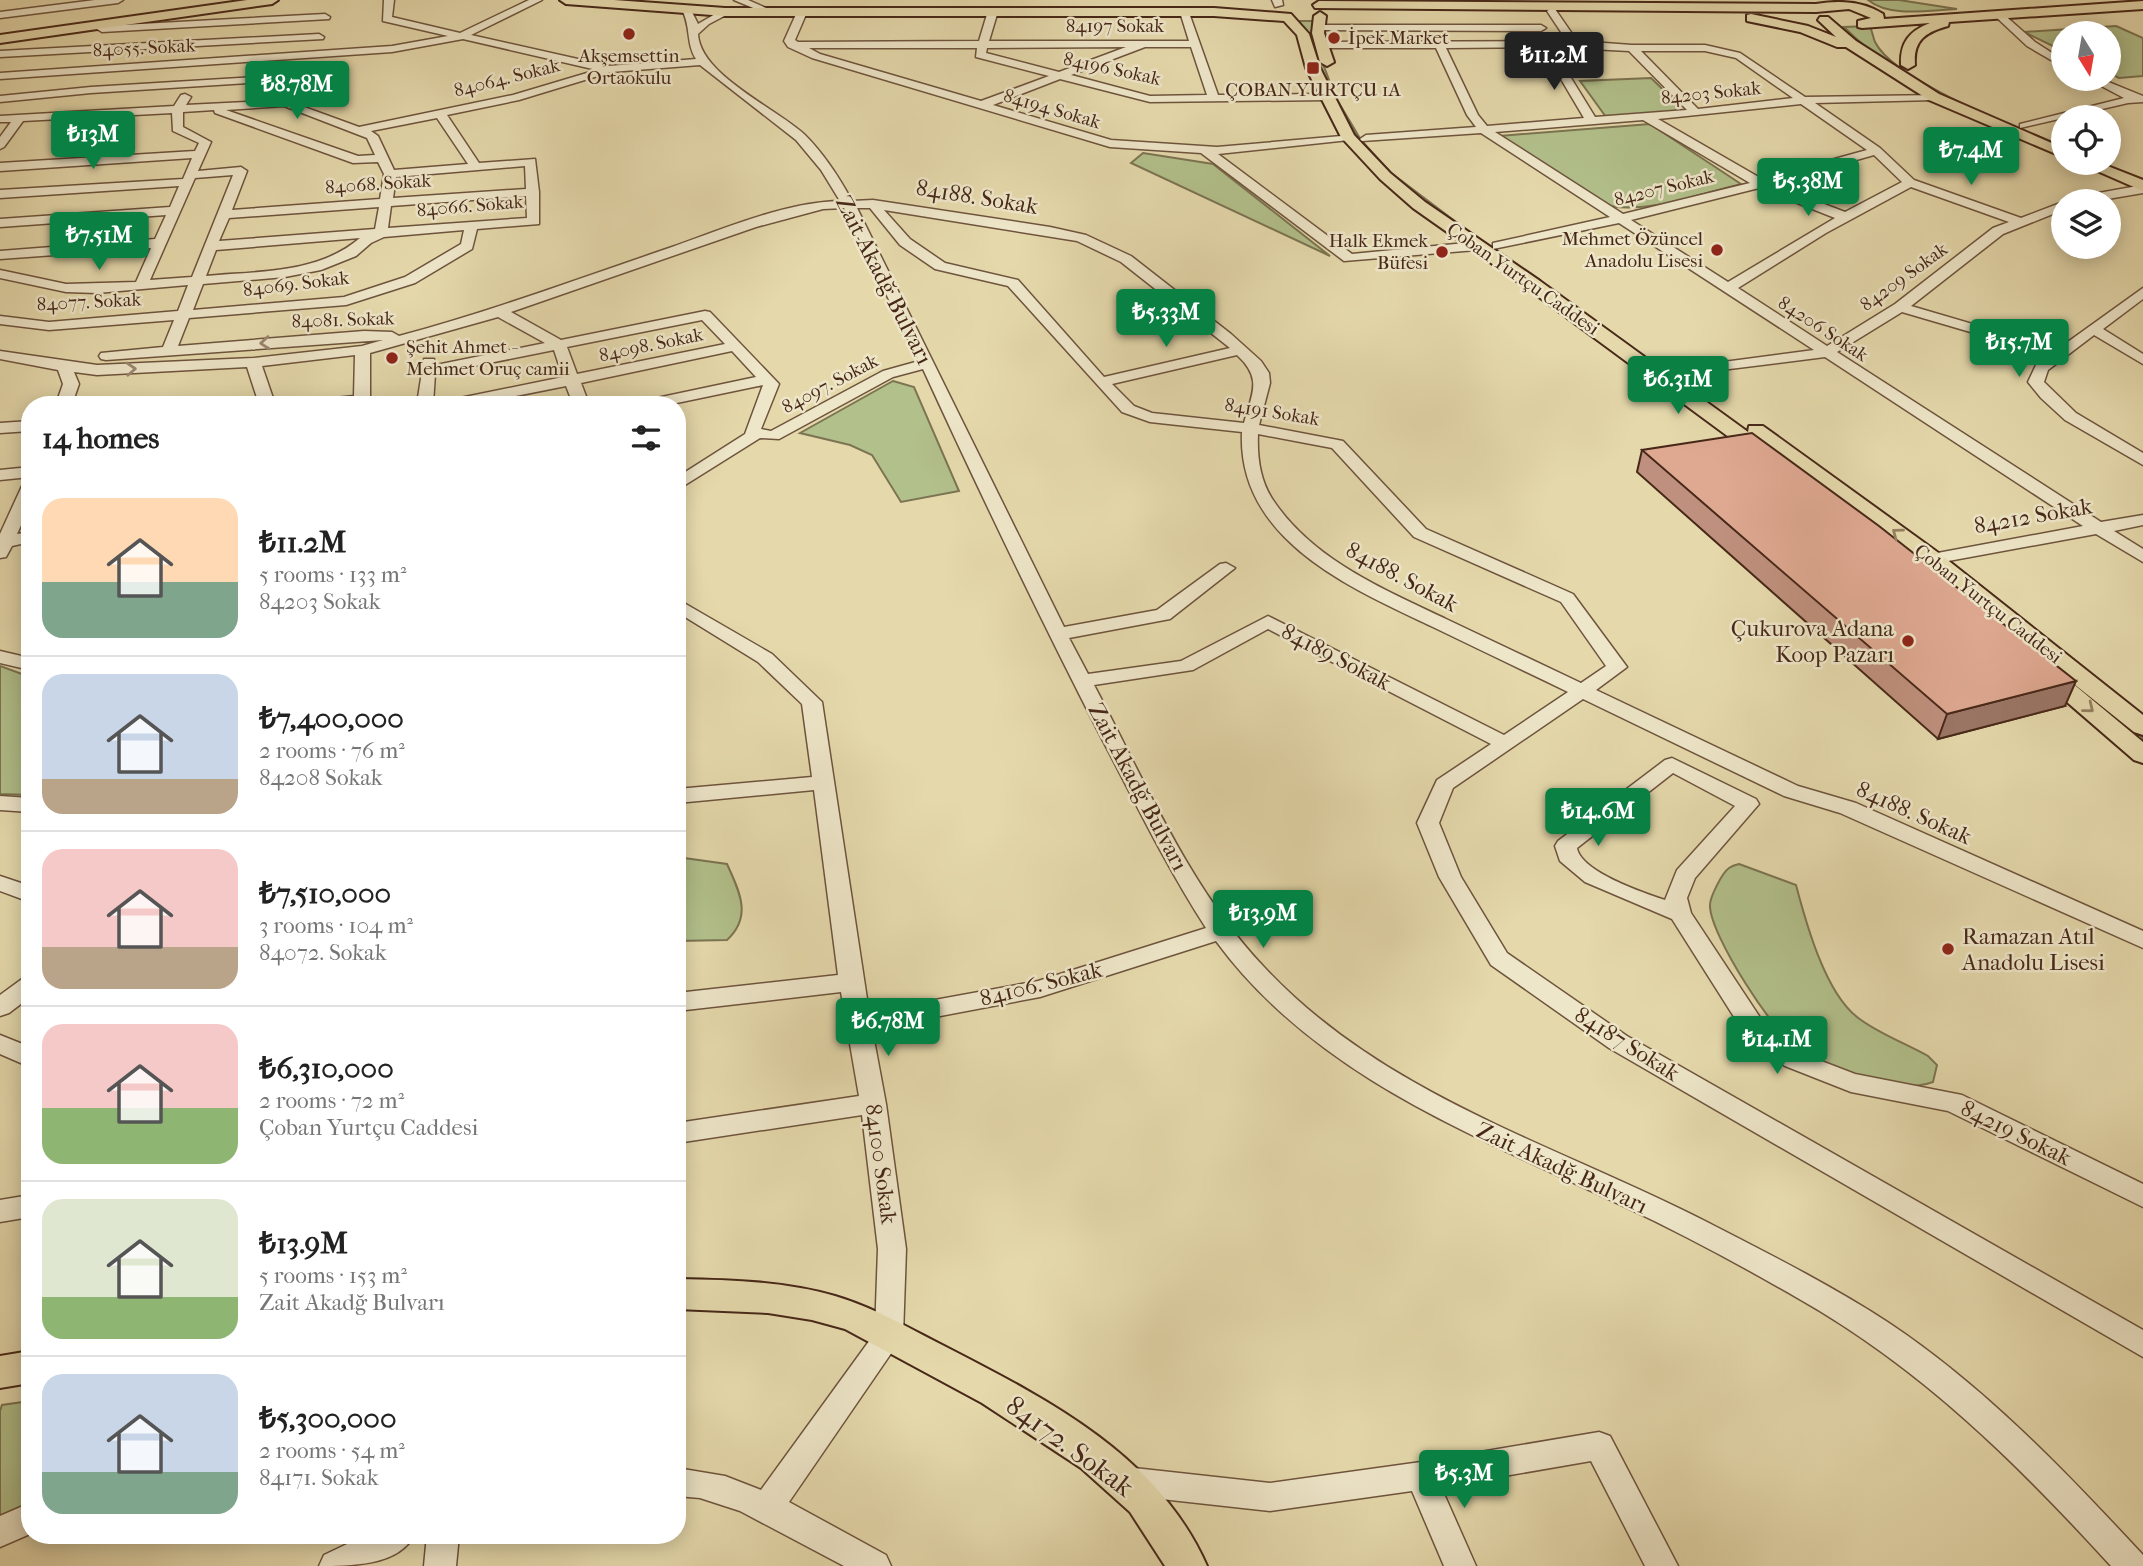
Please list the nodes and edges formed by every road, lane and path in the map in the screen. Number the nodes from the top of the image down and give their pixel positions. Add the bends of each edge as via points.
1 (118, 0) edge
2 (235, 0) edge
3 (272, 0) edge
4 (388, 0) edge
5 (537, 0) edge
6 (566, 0) edge
7 (617, 0) edge
8 (739, 0) edge
9 (1783, 0) edge
10 (2130, 0) edge
11 (83, 3) edge
12 (1398, 4) edge
13 (1579, 4) edge
14 (1814, 4) edge
15 (2143, 5) edge
16 (1542, 6) edge
17 (1948, 6) dead end
18 (986, 7) edge
19 (761, 8) junction
20 (1730, 8) junction
21 (1996, 8) edge
22 (687, 10) junction
23 (1868, 10) edge
24 (46, 11) junction
25 (725, 12) junction
26 (802, 12) junction
27 (1185, 12) junction
28 (1302, 12) edge
29 (1673, 12) junction
30 (0, 15) edge
31 (1824, 20) junction
32 (220, 24) junction
33 (97, 26) junction
34 (62, 27) junction
35 (1541, 27) dead end
36 (695, 32) junction
37 (0, 37) edge
38 (319, 37) junction
39 (459, 37) junction
40 (1884, 38) dead end
41 (212, 42) junction
42 (901, 43) junction
43 (984, 44) junction
44 (1196, 44) junction
45 (1439, 44) junction
46 (1545, 44) junction
47 (1574, 44) junction
48 (792, 45) junction
49 (1632, 48) junction
50 (52, 53) junction
51 (0, 54) edge
52 (331, 55) junction
53 (312, 56) junction
54 (2051, 56) edge
55 (821, 58) junction
56 (205, 62) junction
57 (702, 62) junction
58 (1884, 66) junction
59 (103, 68) junction
60 (610, 69) junction
61 (38, 72) junction
62 (0, 76) edge
63 (324, 76) junction
64 (1061, 77) junction
65 (192, 84) junction
66 (319, 88) dead end
67 (91, 90) junction
68 (2120, 91) edge
69 (46, 94) junction
70 (1328, 97) junction
71 (1934, 97) junction
72 (1213, 98) junction
73 (0, 99) edge
74 (1805, 100) junction
75 (2141, 100) edge
76 (979, 106) junction
77 (208, 107) junction
78 (178, 109) junction
79 (1695, 112) junction
80 (440, 114) junction
81 (44, 116) junction
82 (1646, 117) junction
83 (19, 118) junction
84 (0, 119) edge
85 (1592, 121) junction
86 (2024, 126) junction
87 (361, 130) junction
88 (1484, 130) junction
89 (2051, 137) edge
90 (1358, 138) junction
91 (1, 142) edge
92 (2051, 148) edge
93 (1204, 150) junction
94 (1876, 152) junction
95 (200, 154) junction
96 (152, 157) junction
97 (383, 158) junction
98 (2121, 165) edge
99 (0, 167) edge
100 (476, 167) junction
101 (390, 174) junction
102 (2143, 174) edge
103 (2115, 175) edge
104 (189, 178) junction
105 (1910, 183) junction
106 (1761, 184) junction
107 (138, 185) junction
108 (2143, 187) edge
109 (533, 192) junction
110 (2121, 192) edge
111 (0, 194) edge
112 (387, 202) junction
113 (846, 203) junction
114 (873, 204) junction
115 (2051, 210) edge
116 (174, 211) junction
117 (226, 214) junction
118 (1845, 218) junction
119 (1620, 219) junction
120 (2020, 222) junction
121 (0, 223) edge
122 (471, 226) junction
123 (115, 230) junction
124 (381, 233) junction
125 (159, 243) junction
126 (211, 246) junction
127 (1476, 246) junction
128 (1498, 246) junction
129 (0, 255) edge
130 (0, 274) edge
131 (19, 278) junction
132 (197, 281) junction
133 (0, 286) edge
134 (141, 286) junction
135 (1727, 289) junction
136 (2143, 292) edge
137 (1900, 307) junction
138 (500, 312) junction
139 (181, 316) junction
140 (0, 320) edge
141 (2094, 329) junction
142 (406, 336) junction
143 (559, 345) junction
144 (736, 346) junction
145 (363, 350) junction
146 (1240, 350) junction
147 (169, 351) junction
148 (1825, 353) junction
149 (2060, 354) junction
150 (0, 355) edge
151 (2143, 360) edge
152 (253, 362) junction
153 (928, 363) junction
154 (63, 364) junction
155 (1678, 373) junction
156 (766, 379) junction
157 (574, 380) junction
158 (1101, 382) junction
159 (67, 396) edge
160 (260, 396) edge
161 (362, 396) edge
162 (426, 396) edge
163 (495, 396) edge
164 (579, 396) edge
165 (686, 397) edge
166 (21, 427) edge
167 (0, 428) edge
168 (1250, 428) junction
169 (757, 433) junction
170 (2143, 460) edge
171 (21, 473) edge
172 (0, 475) edge
173 (686, 479) edge
174 (21, 505) edge
175 (2143, 520) edge
176 (2096, 529) junction
177 (21, 540) edge
178 (2, 546) edge
179 (2143, 557) edge
180 (1932, 559) junction
181 (1226, 568) dead end
182 (686, 610) edge
183 (1059, 634) junction
184 (0, 657) edge
185 (21, 662) edge
186 (1082, 681) junction
187 (1581, 691) junction
188 (2143, 727) edge
189 (1505, 743) junction
190 (2143, 755) edge
191 (822, 783) junction
192 (686, 795) edge
193 (0, 803) edge
194 (21, 804) edge
195 (0, 883) edge
196 (21, 891) edge
197 (1681, 914) junction
198 (1221, 931) junction
199 (2143, 940) edge
200 (851, 982) junction
201 (21, 992) edge
202 (686, 1001) edge
203 (0, 1007) edge
204 (858, 1023) junction
205 (0, 1044) edge
206 (21, 1054) edge
207 (873, 1104) junction
208 (686, 1132) edge
209 (2143, 1196) edge
210 (21, 1208) edge
211 (0, 1211) edge
212 (686, 1294) edge
213 (889, 1336) junction
214 (2143, 1345) edge
215 (21, 1368) edge
216 (0, 1371) edge
217 (1421, 1476) junction
218 (1125, 1481) junction
219 (686, 1482) edge
220 (767, 1507) junction
221 (21, 1522) edge
222 (0, 1532) edge
223 (380, 1544) edge
224 (442, 1544) edge
225 (335, 1566) edge
226 (440, 1566) edge
227 (875, 1566) edge
228 (1187, 1566) edge
229 (1460, 1566) edge
230 (1662, 1566) edge
231 (2132, 1566) edge

1 - 11 street
2 - 34 main road
3 - 33 main road
4 - 39 street via 387,19
5 - 39 street
6 - 22 main road
7 - 19 main road
8 - 19 street
9 - 20 main road
10 - 21 main road
11 - 24 street
12 - 16 main road
12 - 28 main road
13 - 16 main road
13 - 20 main road
14 - 20 main road
14 - 23 main road
14 - 31 main road via 1812,14
15 - 21 main road
16 - 28 main road
16 - 29 main road
16 - 47 street
17 - 21 main road
18 - 19 main road
18 - 26 main road
18 - 27 main road
18 - 28 main road
18 - 43 street
21 - 23 main road
21 - 54 street via 2031,44
21 - 86 main road via 1920,30 1910,38 1903,60 1956,96
22 - 25 main road
22 - 36 street
23 - 31 main road via 1855,24
23 - 40 main road
24 - 30 street
24 - 34 street
25 - 26 main road
25 - 36 street
26 - 48 street via 789,41
27 - 28 main road
27 - 44 street
28 - 35 street
28 - 45 street
28 - 70 main road, Çoban Yurtçu Caddesi via 1303,34
28 - 90 main road, Çoban Yurtçu Caddesi
29 - 31 main road
29 - 58 main road via 1746,17 1794,27 1833,40
31 - 58 main road
32 - 33 street
32 - 38 street via 327,13
32 - 41 street
33 - 37 main road
34 - 37 main road
36 - 57 street via 694,46
38 - 41 street
38 - 53 street
39 - 52 street, 84055. Sokak via 392,50
39 - 60 street
41 - 50 street
41 - 56 street
42 - 43 street, 84197 Sokak
42 - 48 street
42 - 55 street via 847,49
43 - 44 street, 84197 Sokak
43 - 64 street, 84196 Sokak via 980,55
44 - 64 street, 84197 Sokak via 1144,44
44 - 72 street
45 - 46 street
45 - 88 street
46 - 47 street
46 - 85 street
47 - 49 street
48 - 55 street, 84194 Sokak
49 - 74 street via 1705,48 1740,55
49 - 79 street
50 - 51 street
50 - 61 street
52 - 53 street, 84055. Sokak
52 - 63 street
53 - 56 street, 84055. Sokak
55 - 76 street, 84194 Sokak
56 - 59 street, 84055. Sokak
56 - 65 street
57 - 60 street, 84064. Sokak
57 - 113 street, Zait Akadğ Bulvarı via 800,138 815,153
58 - 71 main road
59 - 61 street, 84055. Sokak
59 - 67 street
60 - 80 street, 84064. Sokak
61 - 62 street, 84055. Sokak
63 - 65 street
63 - 66 street
64 - 72 street, 84196 Sokak via 1150,99
64 - 76 street
65 - 67 street
65 - 78 street
67 - 69 street
68 - 75 street
69 - 73 street
69 - 81 street
70 - 72 street, 84196 Sokak
70 - 90 main road, Çoban Yurtçu Caddesi
71 - 74 street, 84203 Sokak
71 - 92 main road
74 - 79 street, 84203 Sokak
74 - 94 street
75 - 86 street
76 - 93 street, 84194 Sokak via 1110,143
77 - 78 street
77 - 87 street via 312,106
77 - 97 street via 356,160
78 - 81 street
78 - 95 street via 177,129 205,142
79 - 82 street, 84203 Sokak
80 - 87 street, 84064. Sokak
80 - 100 street
81 - 83 street
82 - 85 street, 84203 Sokak
82 - 106 street
83 - 84 street
83 - 91 street
85 - 88 street, 84203 Sokak
86 - 89 main road
87 - 97 street via 372,136
88 - 90 street, 84203 Sokak
88 - 119 street, 84206 Sokak
90 - 93 street, 84194 Sokak
90 - 127 main road, Çoban Yurtçu Caddesi via 1366,157 1411,198
90 - 128 main road, Çoban Yurtçu Caddesi via 1445,210
93 - 127 street via 1349,258
94 - 105 street
94 - 106 street, 84207 Sokak
95 - 96 street
95 - 104 street
96 - 99 street
96 - 107 street
97 - 101 street
98 - 102 main road
100 - 101 street, 84066. Sokak
100 - 109 street, 84066. Sokak via 531,162
101 - 112 street
103 - 108 main road
104 - 107 street
104 - 116 street
104 - 117 street via 241,171
105 - 118 street
105 - 120 street
106 - 118 street
106 - 119 street, 84207 Sokak
107 - 111 street
107 - 123 street
108 - 110 street
109 - 112 street, 84068. Sokak
109 - 122 street, 84066. Sokak via 534,221
112 - 117 street, 84068. Sokak
112 - 124 street
113 - 114 street, 84188. Sokak
113 - 138 street, 84188. Sokak via 804,208 751,223
113 - 153 street, Zait Akadğ Bulvarı
114 - 146 street, 84188. Sokak via 1050,231 1107,249 1126,259
114 - 158 street, 84191 Sokak via 905,242 940,266 1013,283
115 - 120 street, 84209 Sokak
116 - 123 street
116 - 125 street
117 - 126 street
118 - 135 street
119 - 128 street, 84207 Sokak
119 - 135 street, 84206 Sokak
120 - 137 street, 84209 Sokak via 1998,231
121 - 123 street
122 - 124 street, 84066. Sokak
122 - 139 street, 84069. Sokak via 467,246 442,263 410,280 346,301
123 - 125 street
123 - 129 street
124 - 126 street, 84066. Sokak
124 - 132 street via 321,266 285,274
125 - 134 street
126 - 132 street
127 -> 190 main road, Çoban Yurtçu Caddesi via 1830,503
128 - 155 main road, Çoban Yurtçu Caddesi
130 - 131 street
131 - 133 street
131 - 134 street via 66,288
132 - 134 street
132 - 139 street
135 - 148 street, 84206 Sokak
136 - 141 street
137 - 148 street, 84209 Sokak
137 - 149 street
138 - 142 street, 84188. Sokak
138 - 143 street
139 - 140 street, 84077. Sokak via 49,326
139 - 147 street
141 - 149 street
141 - 151 street
142 - 145 street, 84081. Sokak
142 -> 147 street, 84081. Sokak via 365,335
143 - 144 street, 84097. Sokak via 705,316
143 - 157 street
143 - 162 street via 429,366
144 - 156 street, 84097. Sokak
144 - 157 street, 84098. Sokak
145 - 152 street, 84081. Sokak
145 - 161 street
146 - 158 street
146 - 168 street, 84188. Sokak via 1261,373
147 - 154 street, 84081. Sokak
148 - 155 street, 84209 Sokak
148 - 176 street, 84206 Sokak
149 - 170 street via 2041,368 2036,382 2044,394 2067,414
150 - 154 street
154 -> 152 street, 84081. Sokak via 97,370
152 - 160 street
153 - 169 street, 84097. Sokak via 888,374 773,436
153 - 183 street, Zait Akadğ Bulvarı
154 - 159 street via 71,384
180 -> 155 main road, Çoban Yurtçu Caddesi
156 - 165 street
156 - 169 street, 84097. Sokak via 771,384 752,432
157 - 163 street, 84098. Sokak
157 - 164 street
158 - 168 street, 84191 Sokak via 1128,408 1150,417
166 - 167 street
168 - 187 street, 84188. Sokak via 1249,453 1264,501 1317,555 1356,583
168 - 187 street, 84191 Sokak via 1337,444 1420,533 1567,598 1617,667
169 - 173 street
171 - 172 street
174 - 178 street
175 - 176 street, 84212 Sokak
176 - 179 street, 84206 Sokak
176 - 180 street, 84212 Sokak
177 - 178 street
180 - 188 main road, Çoban Yurtçu Caddesi
181 - 183 street via 1163,615
182 - 191 street, 84100 Sokak via 765,658 812,702
183 - 186 street, Zait Akadğ Bulvarı
184 - 185 street
186 - 189 street, 84189 Sokak via 1186,666 1268,622
186 - 198 street, Zait Akadğ Bulvarı via 1198,903
187 - 189 street, 84187 Sokak
187 - 199 street, 84188. Sokak via 1791,791 1848,807
189 - 214 street, 84187 Sokak via 1444,785 1428,823 1450,877 1499,959 1618,1042
191 - 192 street
191 - 200 street, 84100 Sokak
193 - 194 street
195 - 196 street
197 - 197 street via 1676,898 1685,875 1748,804 1672,764 1564,852 1577,868 1631,896
197 - 209 street, 84219 Sokak via 1752,1024 1794,1060 1851,1083 1954,1102
198 - 204 street, 84106. Sokak via 1040,989
198 - 231 street, Zait Akadğ Bulvarı via 1298,1018 1414,1095 1503,1142 1685,1224 1880,1333 1957,1391 2046,1472
200 - 202 street
200 - 204 street, 84100 Sokak
201 - 203 street
204 - 207 street, 84100 Sokak
205 - 206 street
207 - 208 street
207 - 213 street, 84100 Sokak via 892,1249
210 - 211 street
212 - 213 main road, 84172. Sokak via 790,1298 857,1318
213 - 218 main road, 84172. Sokak via 1037,1415
213 - 220 street
215 - 216 main road
217 - 218 street via 1270,1497
217 - 229 street
217 - 230 street via 1599,1446
218 - 228 main road, 84172. Sokak via 1156,1514
219 - 220 street
220 - 227 street
221 - 222 street
223 - 225 street
224 - 226 street

